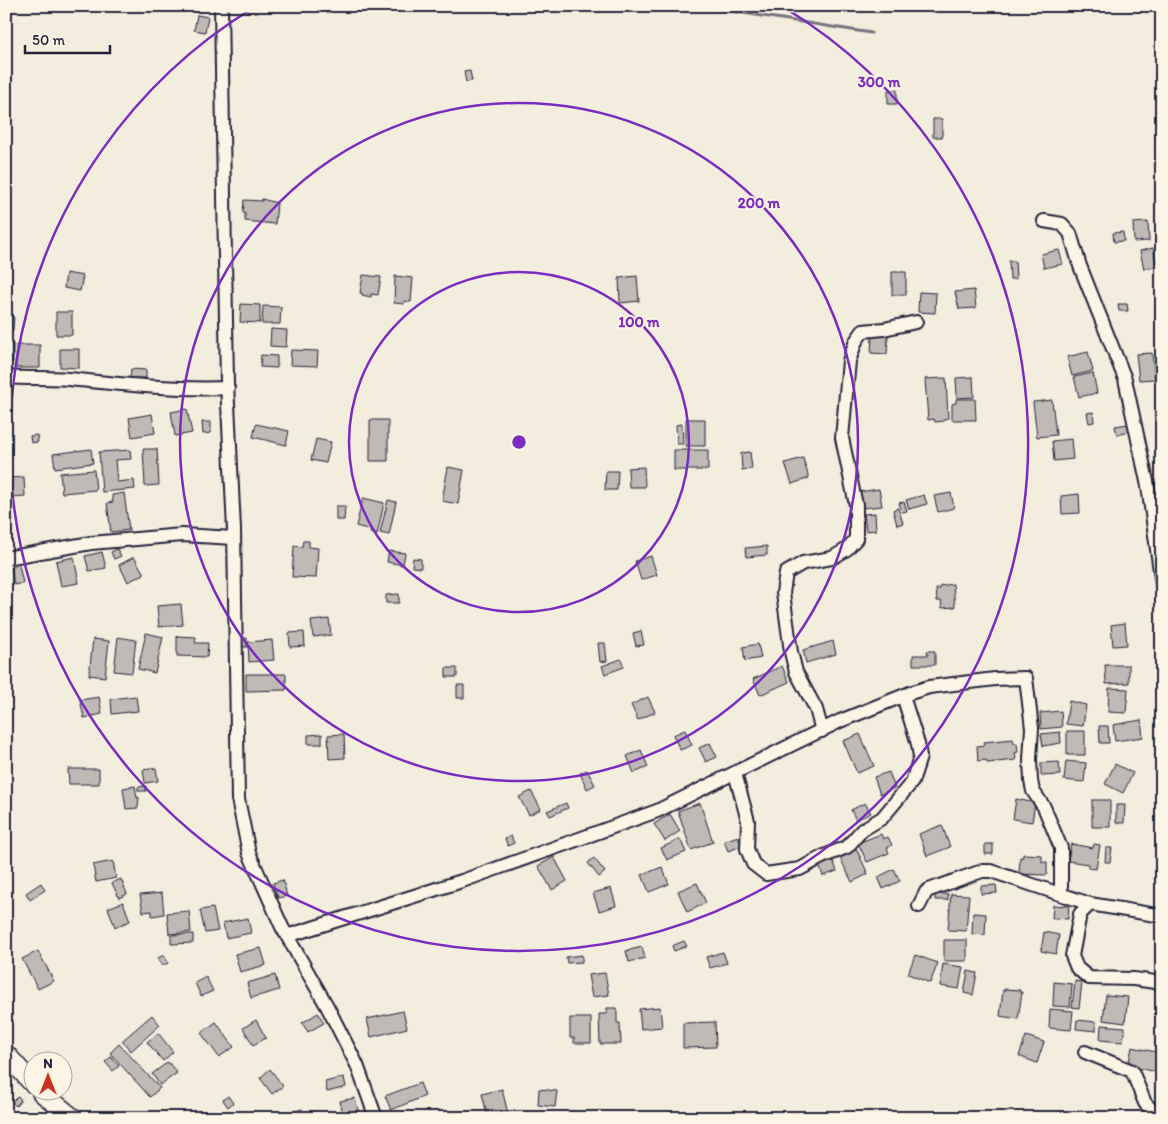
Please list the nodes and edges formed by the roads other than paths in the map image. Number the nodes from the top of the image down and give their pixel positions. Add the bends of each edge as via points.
1 (221, 6) edge
2 (1044, 221) dead end
3 (916, 322) dead end
4 (6, 377) edge
5 (228, 388) junction
6 (234, 538) junction
7 (6, 558) edge
8 (1162, 585) edge
9 (903, 696) junction
10 (822, 730) junction
11 (735, 773) junction
12 (1061, 894) junction
13 (1090, 904) junction
14 (919, 906) dead end
15 (1162, 916) edge
16 (287, 936) junction
17 (1162, 983) edge
18 (1085, 1052) dead end
19 (6, 1054) edge
20 (22, 1072) edge
21 (54, 1102) edge
22 (73, 1118) edge
23 (376, 1118) edge
24 (1160, 1118) edge

1 - 5 street
2 - 8 street via 1062,224 1070,233 1124,379 1148,486
3 - 10 street via 863,331 849,361 842,438 856,505 856,539 832,558 803,563 786,573 783,593 791,652 796,672 816,709
4 - 5 street via 191,390
5 - 6 street
6 - 7 street via 182,535 91,543
6 - 16 street via 238,799 249,853
9 - 10 street
9 - 11 street via 920,757 912,782 882,818 862,830 847,847 800,869 766,874 753,864 747,849 748,821
9 - 12 street via 930,687 1026,678 1032,728 1031,781 1033,792 1044,807 1060,848
10 - 11 street
11 - 16 street via 638,818 462,881
12 - 13 street
12 - 14 street via 991,871 982,871 929,890
13 - 15 street
13 - 17 street via 1080,914 1078,922 1072,956 1077,968 1089,978
16 - 23 street via 357,1066
18 - 24 street via 1132,1071 1145,1103
19 - 20 main road
21 - 22 main road

